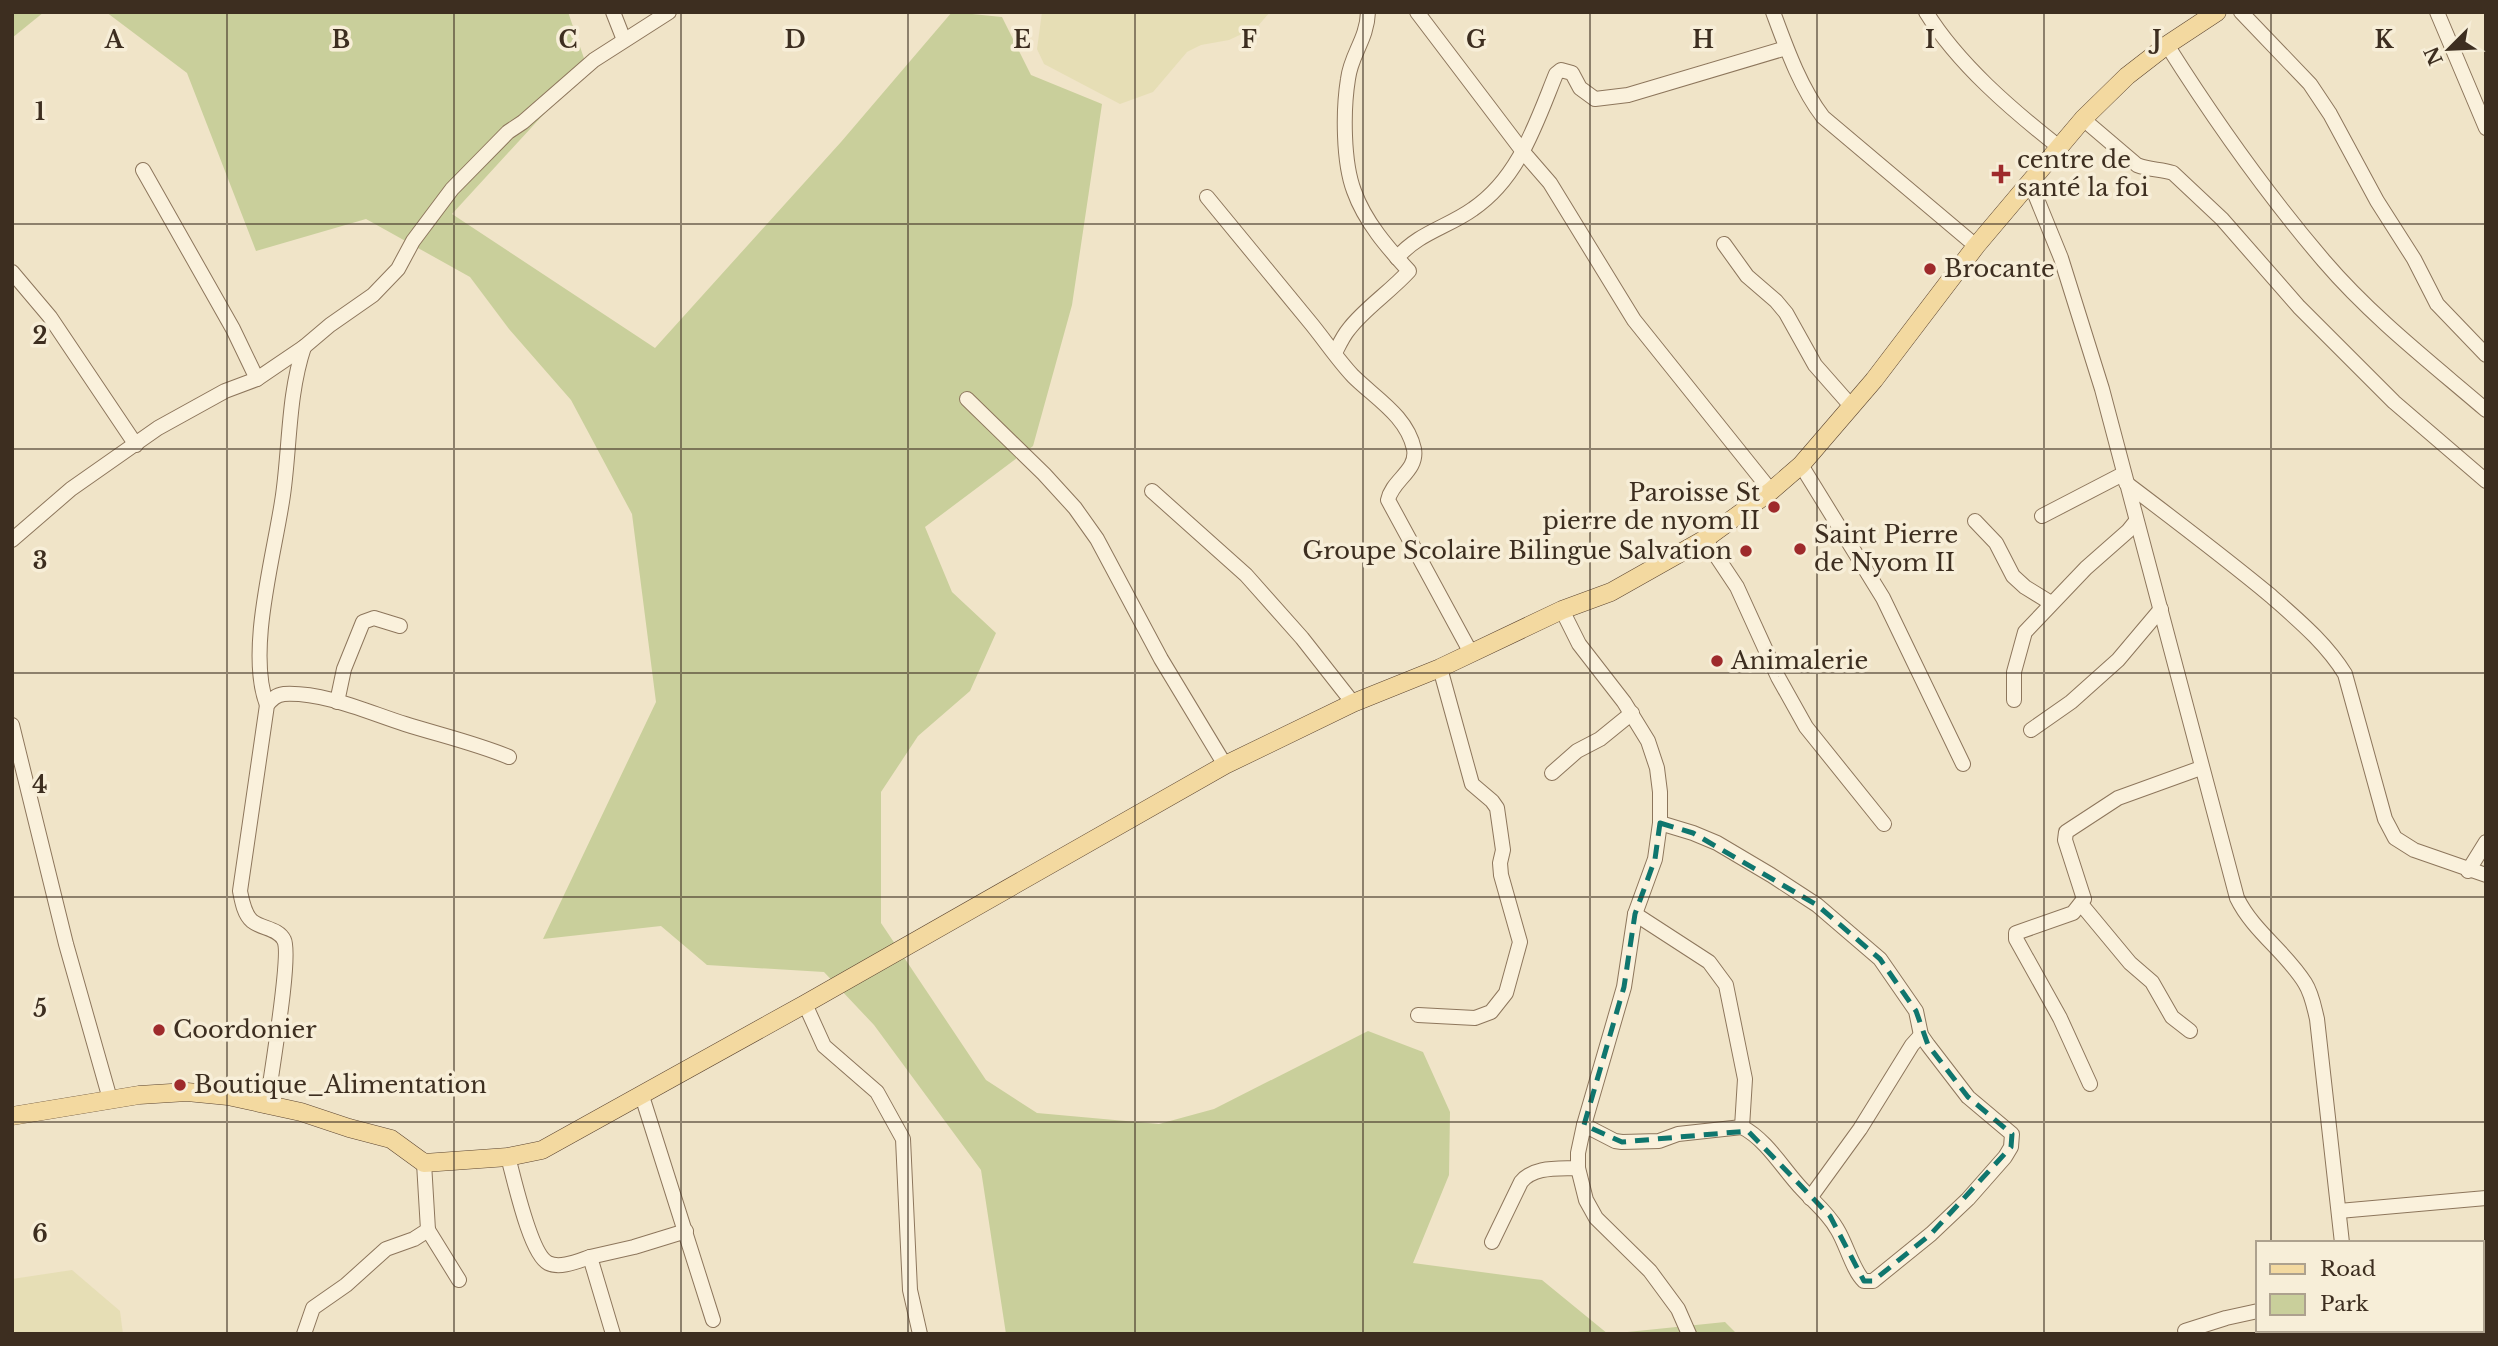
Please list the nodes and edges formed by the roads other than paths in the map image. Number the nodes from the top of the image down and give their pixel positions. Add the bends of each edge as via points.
1 (613, 12) edge
2 (669, 12) edge
3 (1368, 12) edge
4 (1417, 12) edge
5 (1773, 12) edge
6 (1926, 12) edge
7 (2217, 12) edge
8 (2241, 12) edge
9 (2437, 12) edge
10 (624, 40) junction
11 (2167, 45) junction
12 (1787, 48) junction
13 (2083, 119) junction
14 (2486, 128) edge
15 (2059, 147) junction
16 (1524, 153) junction
17 (143, 170) dead end
18 (2031, 182) junction
19 (1207, 197) dead end
20 (1724, 244) dead end
21 (1976, 246) junction
22 (1397, 258) junction
23 (12, 272) edge
24 (304, 347) junction
25 (1335, 353) junction
26 (2486, 355) edge
27 (257, 379) junction
28 (967, 399) dead end
29 (1852, 407) junction
30 (2486, 410) edge
31 (136, 445) junction
32 (1801, 465) junction
33 (2124, 479) junction
34 (2486, 481) edge
35 (1152, 491) dead end
36 (1771, 491) junction
37 (2042, 516) dead end
38 (1975, 521) dead end
39 (2136, 521) junction
40 (1705, 539) junction
41 (12, 540) edge
42 (2051, 603) junction
43 (1562, 610) junction
44 (2161, 610) junction
45 (400, 626) dead end
46 (1471, 653) junction
47 (1440, 668) junction
48 (2014, 700) dead end
49 (337, 702) junction
50 (1353, 703) junction
51 (267, 705) junction
52 (1632, 713) junction
53 (12, 725) edge
54 (2031, 730) dead end
55 (509, 757) dead end
56 (1963, 764) dead end
57 (1225, 765) junction
58 (2201, 768) junction
59 (1552, 773) dead end
60 (1660, 823) junction
61 (1884, 824) dead end
62 (2486, 842) edge
63 (2468, 871) junction
64 (2486, 875) edge
65 (2081, 904) junction
66 (1636, 914) junction
67 (806, 1004) junction
68 (1418, 1015) dead end
69 (2190, 1031) dead end
70 (1921, 1035) junction
71 (2090, 1084) dead end
72 (642, 1096) junction
73 (110, 1099) junction
74 (267, 1106) junction
75 (12, 1116) edge
76 (1584, 1125) junction
77 (1742, 1128) junction
78 (508, 1157) junction
79 (424, 1163) junction
80 (1578, 1168) junction
81 (1810, 1198) junction
82 (2486, 1198) edge
83 (2339, 1211) junction
84 (428, 1230) junction
85 (686, 1230) junction
86 (2342, 1241) edge
87 (1492, 1242) dead end
88 (590, 1257) junction
89 (459, 1280) dead end
90 (2256, 1312) edge
91 (713, 1320) dead end
92 (2185, 1331) dead end
93 (304, 1334) edge
94 (614, 1334) edge
95 (920, 1334) edge
96 (1689, 1334) edge

1 - 10 street
2 - 10 street
3 - 22 street via 1365,35 1348,78 1348,160 1353,191
4 - 16 street
5 - 12 street
6 - 15 street via 1963,62
7 - 11 main road
8 - 26 street via 2310,84 2437,304
9 - 14 street
10 - 24 street via 508,132 452,189 398,269 373,295
11 - 13 main road
11 - 30 street via 2226,138 2326,263 2383,321
12 - 16 street via 1628,95 1595,99 1580,88 1572,73 1561,70
12 - 21 street via 1823,117
13 - 15 main road
13 - 34 street via 2137,165 2173,173 2394,402
15 - 18 main road
16 - 22 street via 1482,203 1413,242
16 - 36 street via 1550,183 1634,320
17 - 27 street
18 - 21 main road
18 - 33 street via 2081,318
19 - 25 street
20 - 29 street via 1747,276 1786,313 1815,365
21 - 29 main road
22 - 25 street via 1409,271 1349,329
23 - 31 street via 50,317
24 - 27 street
24 - 51 street via 293,385 283,494 262,629 258,670
25 - 46 street via 1407,431 1414,459 1388,500
27 - 31 street via 225,391
28 - 57 street via 1045,474 1097,539
29 - 32 main road
31 - 41 street via 71,489
32 - 36 main road
32 - 56 street via 1883,598
33 - 37 street
33 - 39 street
33 - 63 street via 2317,638 2344,674 2385,819 2395,838
35 - 50 street via 1247,575
36 - 40 main road
38 - 42 street via 1996,543 2013,576
39 - 42 street
39 - 44 street
40 - 43 main road via 1611,592
40 - 61 street via 1737,587 1806,727
42 - 48 street via 2021,642
43 - 46 main road
43 - 52 street via 1579,644
44 - 54 street via 2118,660
44 - 58 street
45 - 49 street via 374,618 363,622 344,669
46 - 47 main road
47 - 50 main road
47 - 68 street via 1472,784 1497,808 1501,875 1520,942 1506,993 1491,1012 1475,1018
49 - 51 street via 283,694
49 - 55 street
50 - 57 main road
51 - 74 street via 240,891 251,920 280,934 286,943
52 - 59 street
52 - 60 street via 1657,768
53 - 73 street
57 - 67 main road
58 - 65 street via 2118,798 2066,832 2083,893
58 - 83 street via 2236,898 2313,1000
60 - 66 street via 1655,859
60 - 70 street via 1717,843 1817,905 1886,965 1916,1011
62 - 63 street
63 - 64 street
65 - 69 street via 2152,982 2172,1017
65 - 71 street via 2073,913 2019,930 2015,936
66 - 76 street via 1624,987
66 - 77 street via 1709,962 1726,985 1744,1069
67 - 72 main road
67 - 95 street via 824,1046 877,1092 903,1139 909,1290
70 - 81 street
70 - 81 street via 1968,1097 2012,1134 2005,1157 1946,1220 1868,1282 1860,1277 1830,1216
72 - 78 main road via 542,1150
72 - 85 street
73 - 74 main road via 187,1092
73 - 75 main road
74 - 79 main road via 391,1139
76 - 77 street via 1615,1142 1659,1141 1678,1134
76 - 80 street
77 - 81 street via 1759,1140
78 - 79 main road
78 - 88 street via 539,1255 547,1263 559,1265
79 - 84 street
80 - 87 street via 1528,1174
80 - 96 street via 1596,1218 1650,1271
82 - 83 street
83 - 86 street
84 - 89 street
84 - 93 street via 386,1249 313,1308
85 - 88 street
85 - 91 street
88 - 94 street
90 - 92 street

